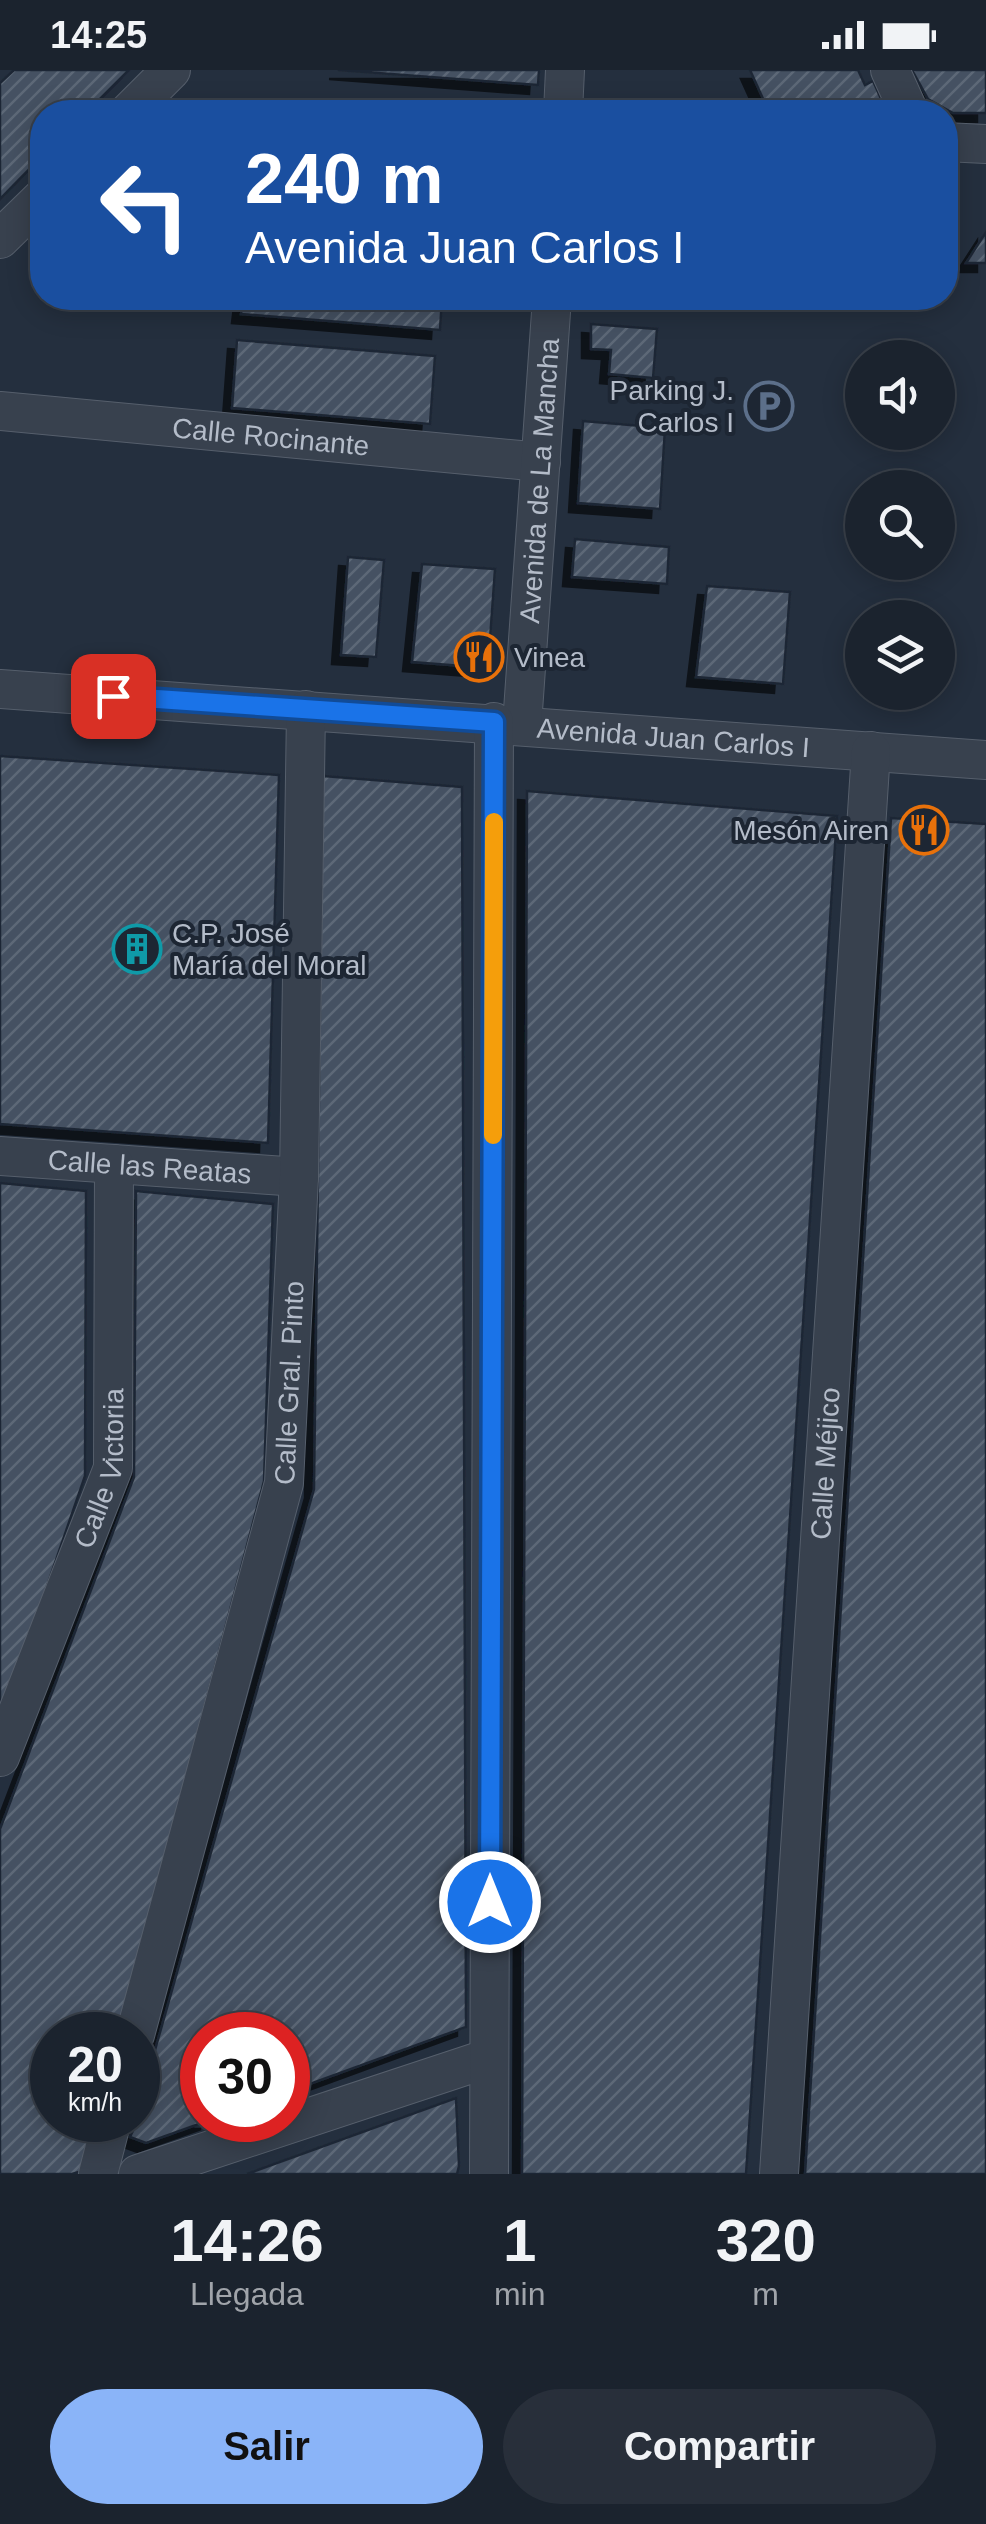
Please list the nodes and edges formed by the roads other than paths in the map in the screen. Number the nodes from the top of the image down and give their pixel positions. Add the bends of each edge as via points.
1 (172, 70) edge
2 (565, 70) edge
3 (890, 70) edge
4 (141, 100) edge
5 (564, 100) edge
6 (904, 100) edge
7 (958, 143) edge
8 (986, 144) edge
9 (30, 210) edge
10 (0, 239) edge
11 (551, 310) edge
12 (0, 411) edge
13 (540, 462) junction
14 (0, 688) edge
15 (306, 710) junction
16 (508, 723) junction
17 (871, 751) junction
18 (986, 760) edge
19 (0, 1156) edge
20 (114, 1164) junction
21 (299, 1176) junction
22 (0, 1757) edge
23 (141, 2012) edge
24 (489, 2058) junction
25 (489, 2135) junction
26 (106, 2142) edge
27 (98, 2174) edge
28 (138, 2174) edge
29 (476, 2174) edge
30 (489, 2174) edge
31 (779, 2174) edge

1 - 4 street
2 - 5 street
3 - 6 street
7 - 8 street
9 - 10 street
11 - 13 street, Avenida de La Mancha
12 - 13 street, Calle Rocinante
13 - 16 street, Avenida de La Mancha
14 - 15 street, Avenida Juan Carlos I
15 - 16 street, Avenida Juan Carlos I
15 - 21 street, Calle Gral. Pinto
16 - 17 street, Avenida Juan Carlos I
16 - 24 street, Avenida de La Mancha
17 - 18 street, Avenida Juan Carlos I
17 - 31 street, Calle Méjico
19 - 20 street, Calle las Reatas
20 - 21 street, Calle las Reatas
20 - 22 street, Calle Victoria via 112,1468
21 - 23 street, Calle Gral. Pinto via 284,1483
24 - 25 street, Avenida de La Mancha
24 - 28 street
25 - 29 street
25 - 30 street, Avenida de La Mancha
26 - 27 street

